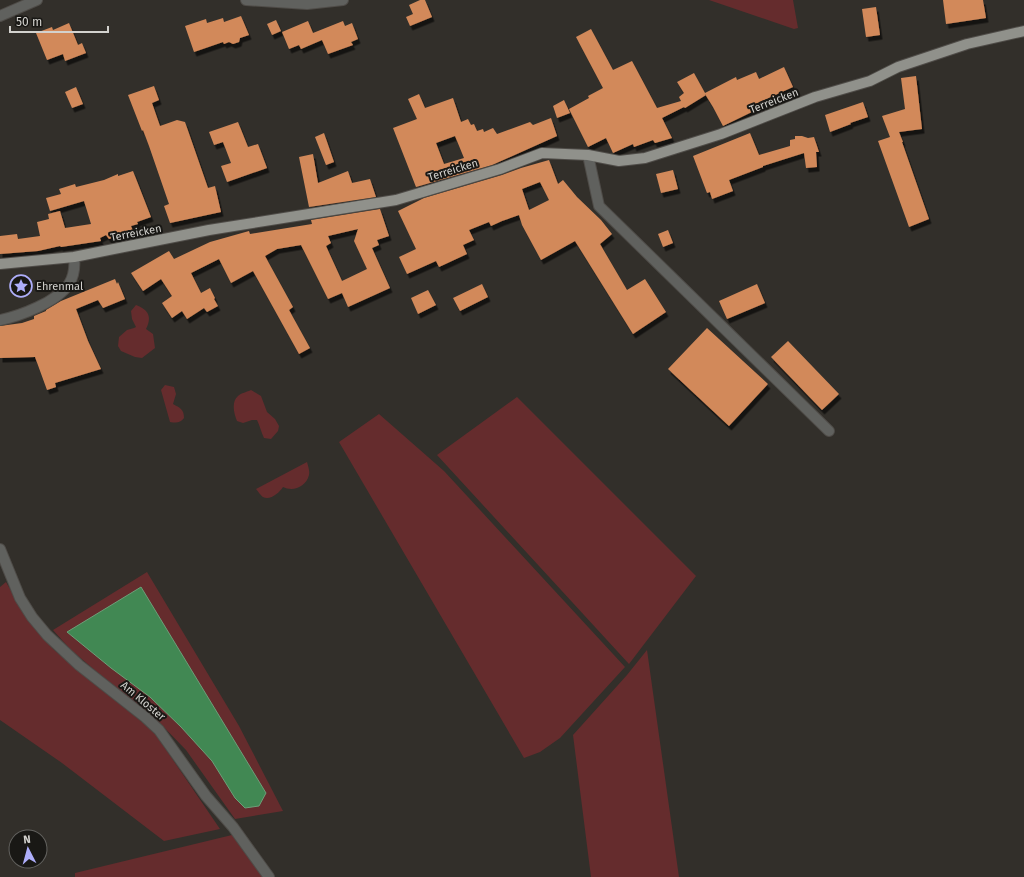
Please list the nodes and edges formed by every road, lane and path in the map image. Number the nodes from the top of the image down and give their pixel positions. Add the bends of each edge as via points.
1 (37, 0) edge
2 (246, 0) edge
3 (343, 0) edge
4 (0, 16) edge
5 (1024, 31) edge
6 (588, 155) junction
7 (74, 257) junction
8 (0, 264) edge
9 (0, 320) edge
10 (829, 432) dead end
11 (0, 549) edge
12 (269, 877) edge

1 - 4 street
2 - 3 street via 307,4
5 - 6 main road, Terreicken via 967,44 898,67 870,81 815,97 721,134 645,158 619,162
6 - 7 main road, Terreicken via 542,152 500,169 396,200 209,230
6 - 10 street via 599,206
7 - 8 main road, Terreicken
7 - 9 street via 73,276 69,284 53,299
11 - 12 street, Am Kloster via 20,598 32,617 79,665 159,730

